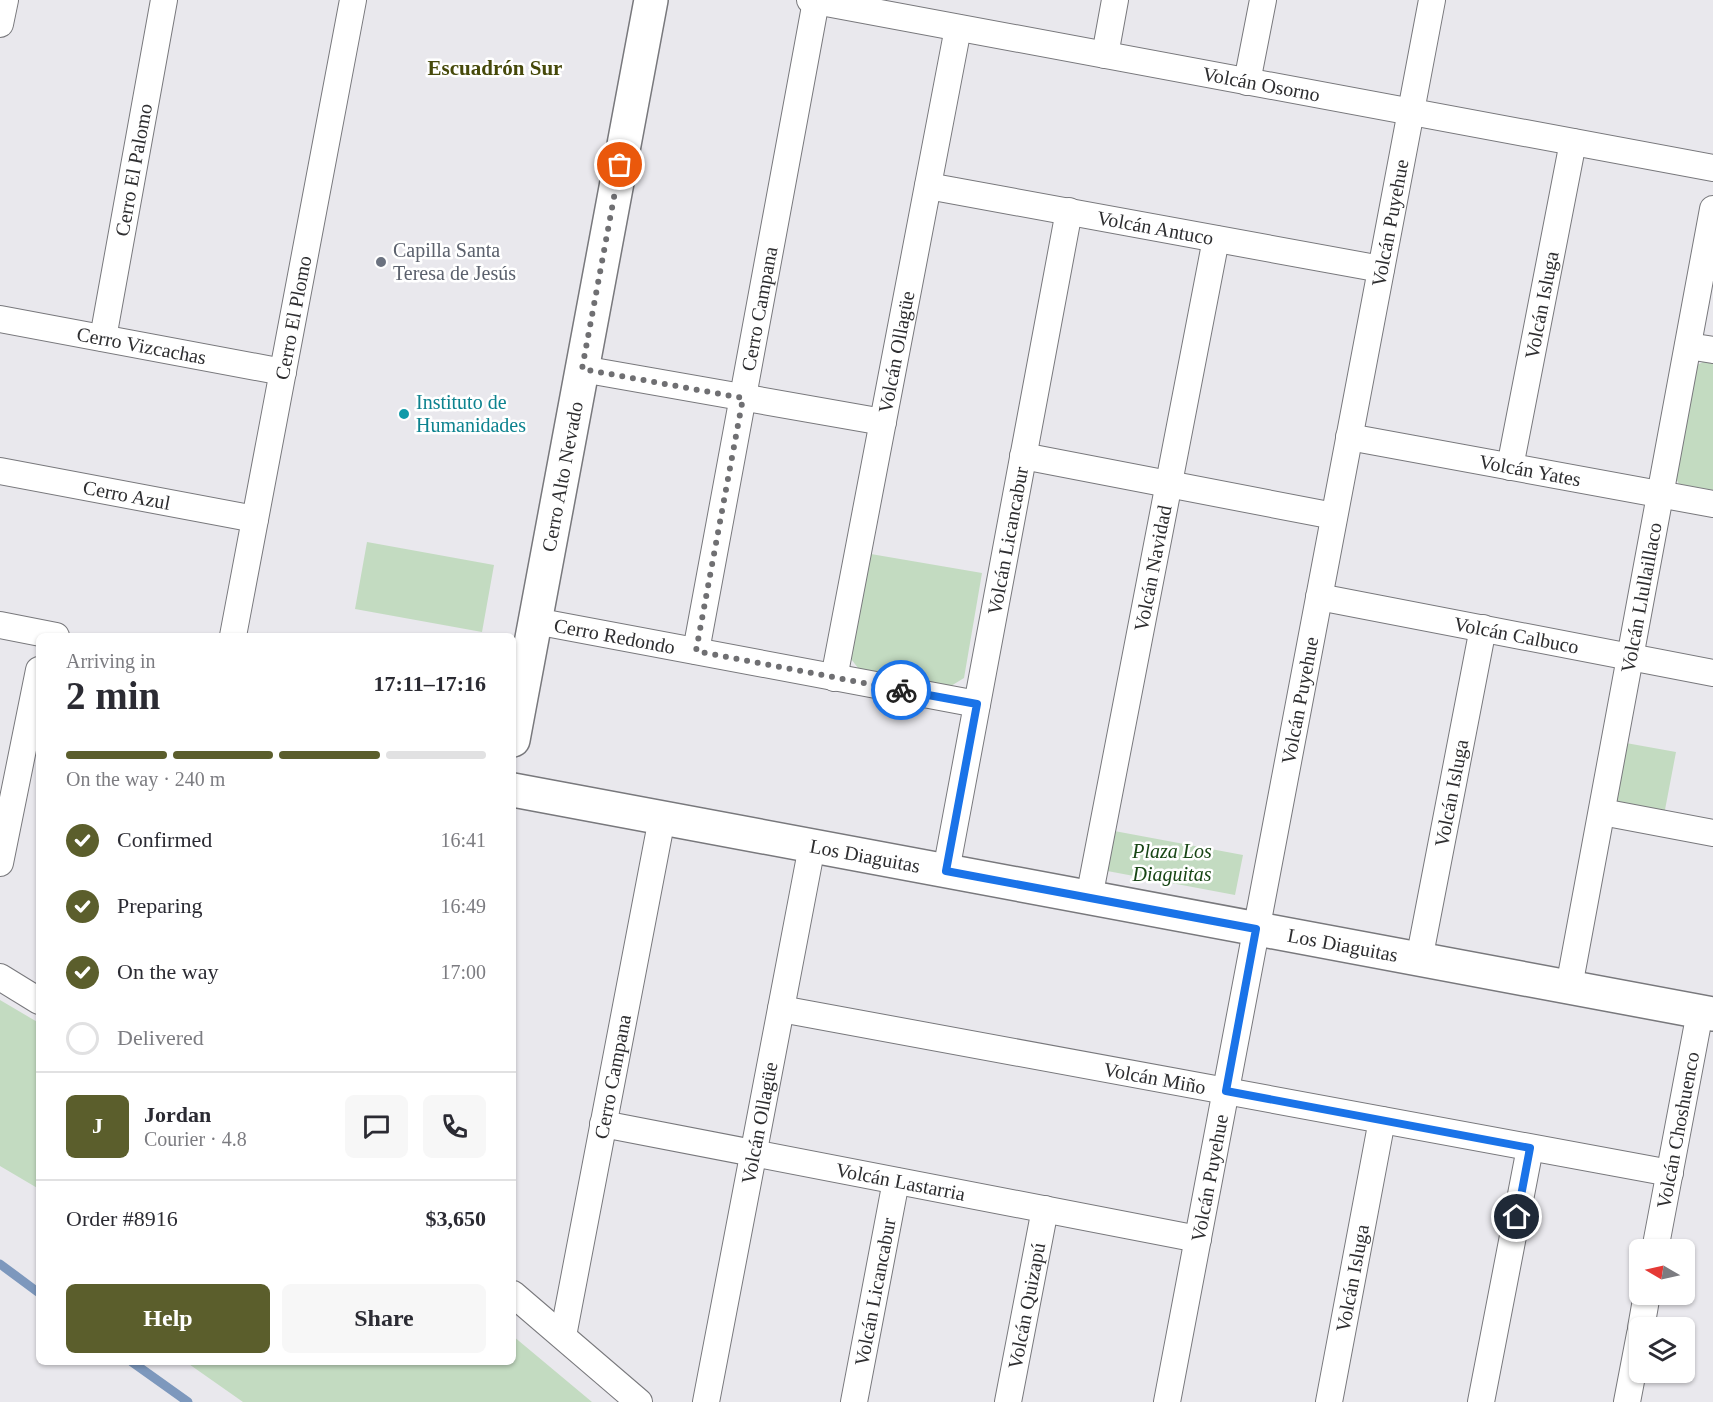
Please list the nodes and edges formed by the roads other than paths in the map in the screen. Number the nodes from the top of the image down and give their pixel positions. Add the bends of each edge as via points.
1 (4, 0) edge
2 (164, 0) edge
3 (353, 0) edge
4 (651, 0) edge
5 (1115, 0) edge
6 (1263, 0) edge
7 (1432, 0) edge
8 (813, 1) edge
9 (0, 24) edge
10 (958, 28) junction
11 (1105, 55) junction
12 (1247, 82) junction
13 (1410, 112) junction
14 (1573, 142) junction
15 (1713, 168) edge
16 (928, 186) junction
17 (1713, 209) edge
18 (1068, 212) junction
19 (1216, 239) junction
20 (1381, 269) junction
21 (0, 319) edge
22 (103, 338) junction
23 (1688, 346) junction
24 (1713, 350) edge
25 (582, 369) junction
26 (283, 372) junction
27 (743, 398) junction
28 (883, 422) junction
29 (1349, 437) junction
30 (1023, 456) junction
31 (1510, 467) junction
32 (0, 471) edge
33 (1169, 484) junction
34 (1660, 495) junction
35 (1713, 504) edge
36 (1334, 516) junction
37 (255, 519) junction
38 (1319, 597) junction
39 (535, 621) junction
40 (0, 625) edge
41 (1483, 628) junction
42 (40, 633) edge
43 (234, 633) edge
44 (696, 651) junction
45 (1630, 657) junction
46 (1713, 673) edge
47 (834, 678) junction
48 (36, 685) edge
49 (977, 704) junction
50 (516, 724) edge
51 (516, 791) edge
52 (1602, 812) junction
53 (662, 818) junction
54 (1713, 833) edge
55 (812, 846) junction
56 (0, 863) edge
57 (946, 871) junction
58 (1089, 898) junction
59 (1256, 929) junction
60 (1419, 960) junction
61 (0, 977) edge
62 (1569, 987) junction
63 (36, 999) edge
64 (781, 1009) junction
65 (1707, 1013) edge
66 (1226, 1091) junction
67 (1382, 1120) junction
68 (603, 1124) junction
69 (1530, 1148) junction
70 (753, 1153) junction
71 (1670, 1173) junction
72 (896, 1180) junction
73 (1045, 1209) junction
74 (1198, 1239) junction
75 (1657, 1239) edge
76 (516, 1297) edge
77 (563, 1336) junction
78 (1631, 1383) edge
79 (639, 1402) edge
80 (706, 1402) edge
81 (854, 1402) edge
82 (1008, 1402) edge
83 (1167, 1402) edge
84 (1329, 1402) edge
85 (1481, 1402) edge
86 (1627, 1402) edge

1 - 9 street
2 - 22 street, Cerro El Palomo
3 - 26 street, Cerro El Plomo
4 - 25 street, Cerro Alto Nevado
5 - 11 street
6 - 12 street
7 - 13 street, Volcán Puyehue
8 - 10 street, Volcán Osorno
8 - 27 street, Cerro Campana
10 - 11 street, Volcán Osorno
10 - 16 street, Volcán Ollagüe
11 - 12 street, Volcán Osorno
12 - 13 street, Volcán Osorno
13 - 14 street, Volcán Osorno
13 - 20 street, Volcán Puyehue
14 - 15 street, Volcán Osorno
14 - 31 street, Volcán Isluga
16 - 18 street, Volcán Antuco
16 - 28 street, Volcán Ollagüe
17 - 23 street, Volcán Llullaillaco
18 - 19 street, Volcán Antuco
18 - 30 street, Volcán Licancabur
19 - 20 street, Volcán Antuco
19 - 33 street, Volcán Navidad
20 - 29 street, Volcán Puyehue
21 - 22 street, Cerro Vizcachas
22 - 26 street, Cerro Vizcachas
23 - 24 street
23 - 34 street, Volcán Llullaillaco
25 - 27 street
25 - 39 street, Cerro Alto Nevado
26 - 37 street, Cerro El Plomo
27 - 28 street
27 - 44 street, Cerro Campana
28 - 47 street, Volcán Ollagüe
29 - 31 street, Volcán Yates
29 - 36 street, Volcán Puyehue
30 - 33 street
30 - 49 street, Volcán Licancabur
31 - 34 street, Volcán Yates
32 - 37 street, Cerro Azul
33 - 36 street
33 - 58 street, Volcán Navidad
34 - 35 street, Volcán Yates
34 - 45 street, Volcán Llullaillaco
36 - 38 street, Volcán Puyehue
37 - 43 street, Cerro El Plomo
38 - 41 street, Volcán Calbuco
38 - 59 street, Volcán Puyehue
39 - 44 street, Cerro Redondo
39 - 50 street, Cerro Alto Nevado
40 - 42 street
41 - 45 street, Volcán Calbuco
41 - 60 street, Volcán Isluga
44 - 47 street, Cerro Redondo
45 - 46 street, Volcán Calbuco
45 - 52 street, Volcán Llullaillaco
47 - 49 street, Cerro Redondo
48 - 56 street
49 - 57 street, Volcán Licancabur
51 - 53 street, Los Diaguitas
52 - 54 street
52 - 62 street, Volcán Llullaillaco
53 - 55 street, Los Diaguitas
53 - 68 street, Cerro Campana
55 - 57 street, Los Diaguitas
55 - 64 street, Volcán Ollagüe
57 - 58 street, Los Diaguitas
58 - 59 street, Los Diaguitas
59 - 60 street, Los Diaguitas
59 - 66 street, Volcán Puyehue
60 - 62 street, Los Diaguitas
61 - 63 street
62 - 65 street, Los Diaguitas
64 - 66 street, Volcán Miño
64 - 70 street, Volcán Ollagüe
65 - 71 street, Volcán Choshuenco
66 - 67 street, Volcán Miño
66 - 74 street, Volcán Puyehue
67 - 69 street, Volcán Miño
67 - 84 street, Volcán Isluga
68 - 70 street, Volcán Lastarria
68 - 77 street, Cerro Campana
69 - 71 street, Volcán Miño
69 - 85 street
70 - 72 street, Volcán Lastarria
70 - 80 street, Volcán Ollagüe
71 - 75 street, Volcán Choshuenco
72 - 73 street, Volcán Lastarria
72 - 81 street, Volcán Licancabur
73 - 74 street, Volcán Lastarria
73 - 82 street, Volcán Quizapú
74 - 83 street, Volcán Puyehue
76 - 77 street
77 - 79 street
78 - 86 street

